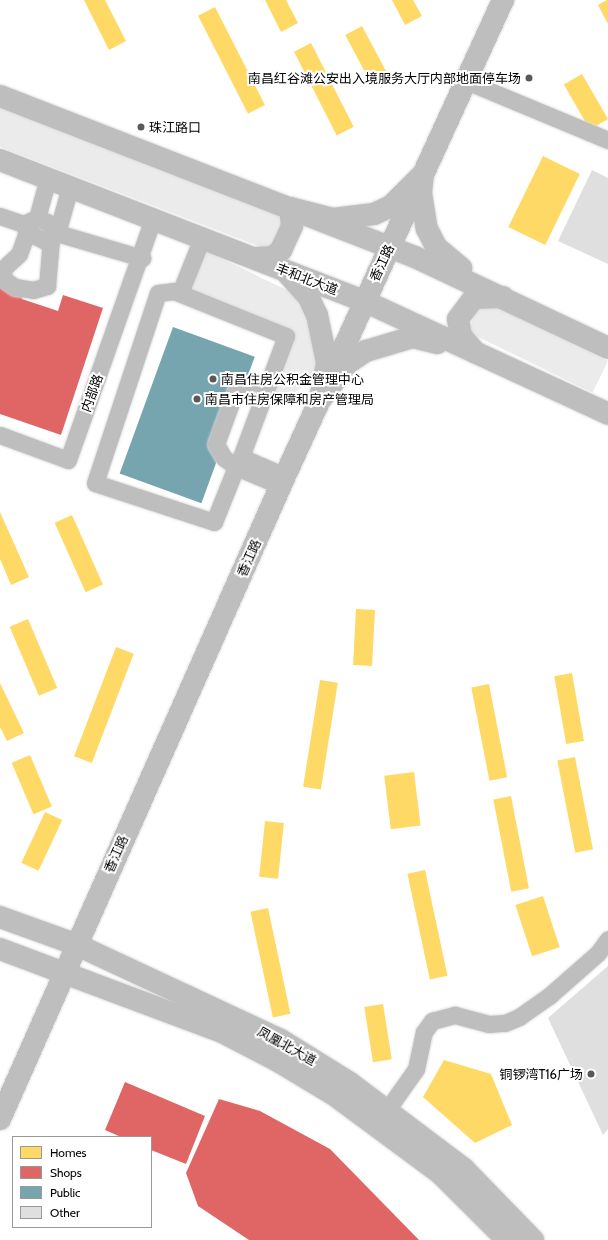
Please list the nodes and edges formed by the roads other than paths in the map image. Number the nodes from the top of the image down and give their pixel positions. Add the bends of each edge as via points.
1 (503, 0) edge
2 (466, 81) junction
3 (0, 96) edge
4 (608, 140) edge
5 (0, 160) edge
6 (423, 174) junction
7 (48, 178) junction
8 (70, 187) junction
9 (290, 208) junction
10 (0, 216) edge
11 (153, 219) junction
12 (29, 225) junction
13 (54, 236) junction
14 (199, 237) junction
15 (390, 246) junction
16 (142, 258) junction
17 (255, 258) junction
18 (283, 270) junction
19 (177, 292) junction
20 (504, 297) junction
21 (364, 301) junction
22 (608, 348) edge
23 (475, 352) junction
24 (268, 384) junction
25 (320, 400) junction
26 (608, 414) edge
27 (0, 435) edge
28 (238, 462) junction
29 (283, 481) junction
30 (0, 917) edge
31 (608, 939) edge
32 (75, 944) junction
33 (0, 949) edge
34 (62, 973) junction
35 (387, 1110) junction
36 (0, 1119) edge
37 (507, 1240) edge
38 (533, 1240) edge

1 - 2 main road, 香江路
2 - 4 street
2 - 6 main road, 香江路
3 - 9 main road
5 - 7 main road, 丰和北大道
6 - 9 main road via 391,206 374,214 333,218
6 - 15 main road, 香江路
6 - 20 main road via 424,210 436,247
7 - 8 main road, 丰和北大道
7 - 12 street
8 - 11 main road, 丰和北大道
8 - 13 street
9 - 15 main road
9 - 17 main road via 292,226 281,250 273,257
10 - 12 street
11 - 14 main road, 丰和北大道
11 - 16 street, 内部路
12 - 13 street via 47,222
12 - 13 street via 20,254 1,271 6,282 15,287 33,290 47,286
13 - 16 street
14 - 17 main road, 丰和北大道
14 - 19 street
15 - 20 main road
15 - 21 main road, 香江路
16 - 27 street, 内部路 via 68,460
17 - 18 main road, 丰和北大道
18 - 21 main road, 丰和北大道
18 - 25 main road via 308,296 317,316 327,363
19 - 24 street via 286,336
19 - 28 street via 158,293 95,483 214,522
20 - 22 main road
20 - 23 main road via 474,298 458,319 461,336
21 - 23 main road, 丰和北大道
21 - 25 main road, 香江路
23 - 25 main road via 413,337 383,344 348,363
23 - 26 main road, 丰和北大道
24 - 28 street
24 - 28 street via 253,382 236,389 216,444 224,458
25 - 29 main road, 香江路
28 - 29 street
29 - 32 main road, 香江路
30 - 32 main road, 凤凰北大道
31 - 35 street via 598,953 550,996 512,1020 489,1024 455,1015 432,1021 424,1032 416,1069
32 - 34 main road, 香江路
32 - 35 main road, 凤凰北大道 via 281,1040
33 - 34 main road, 凤凰北大道
34 - 36 main road, 香江路
34 - 37 main road, 凤凰北大道 via 222,1032 278,1061 333,1094 441,1174
35 - 38 main road, 凤凰北大道 via 464,1169

